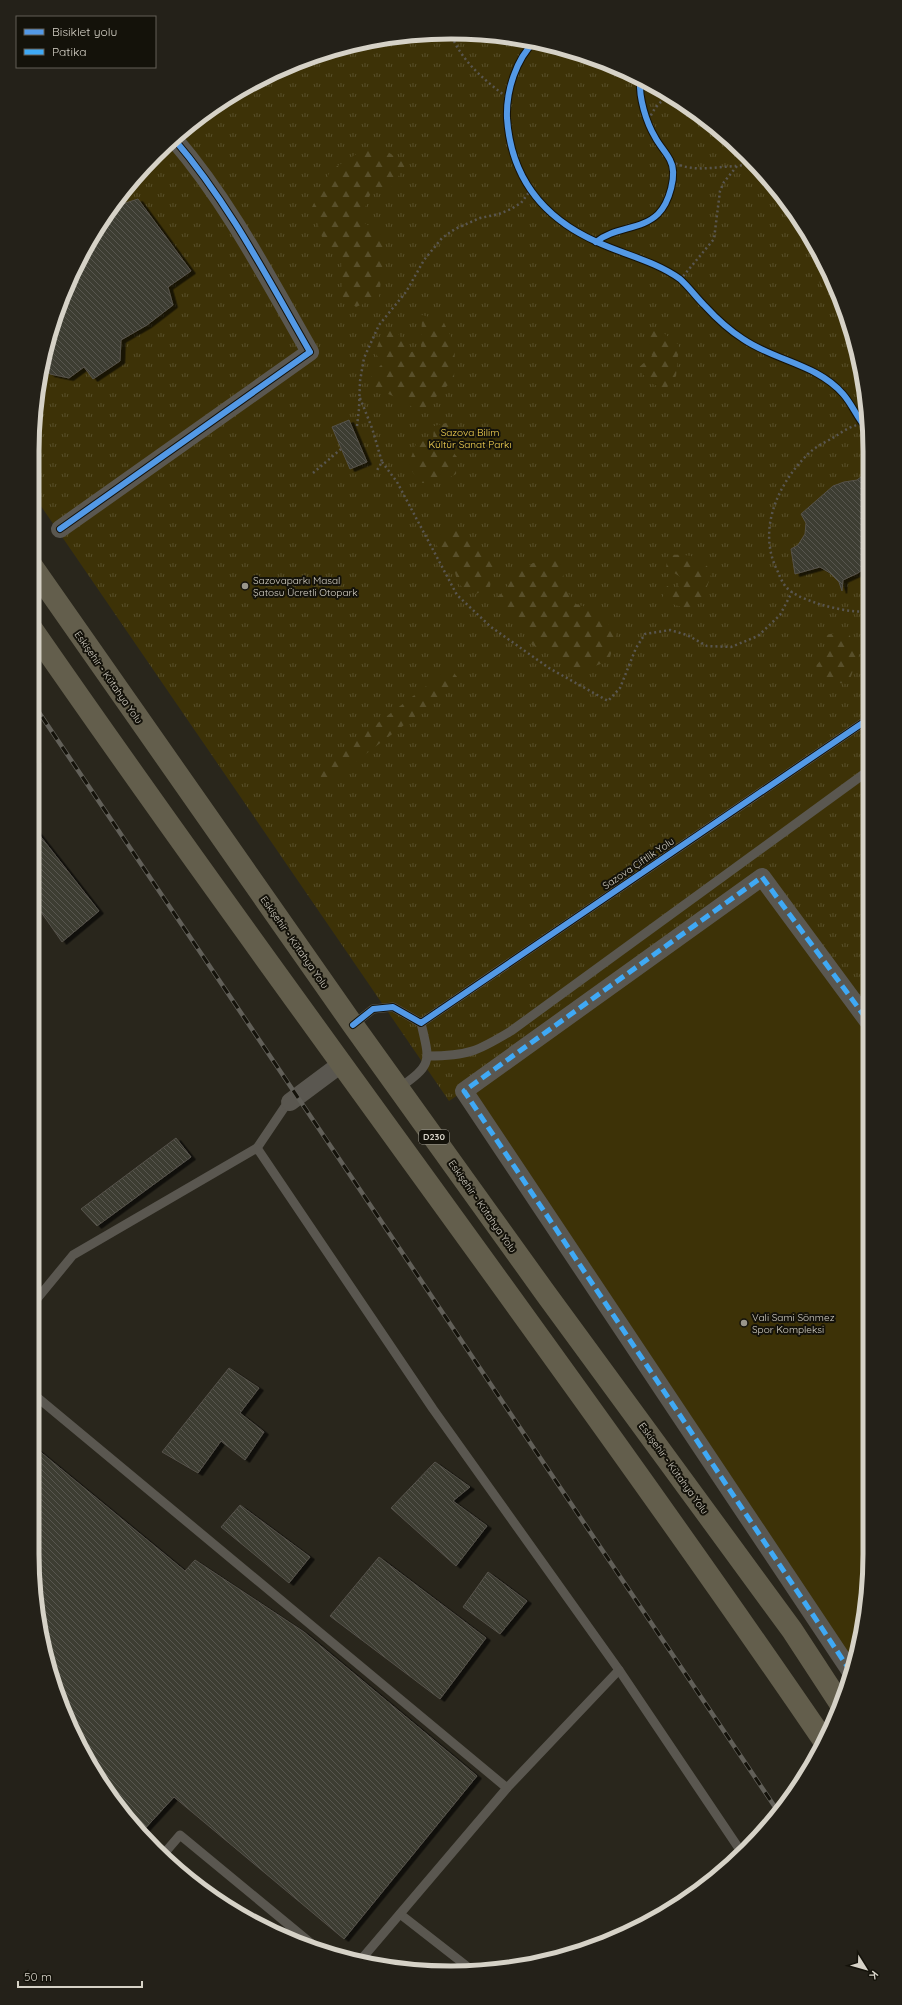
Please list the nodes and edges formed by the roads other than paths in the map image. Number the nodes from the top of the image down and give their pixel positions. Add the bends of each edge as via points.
1 (178, 142) edge
2 (60, 529) dead end
3 (39, 576) edge
4 (39, 639) edge
5 (863, 723) edge
6 (863, 775) edge
7 (863, 1013) edge
8 (421, 1023) junction
9 (353, 1025) junction
10 (428, 1056) junction
11 (341, 1064) junction
12 (399, 1088) junction
13 (290, 1102) joint
14 (258, 1148) junction
15 (39, 1296) edge
16 (39, 1399) edge
17 (847, 1666) edge
18 (619, 1670) junction
19 (837, 1698) edge
20 (821, 1736) edge
21 (508, 1788) junction
22 (739, 1848) edge
23 (166, 1851) edge
24 (400, 1914) junction
25 (307, 1940) edge
26 (364, 1956) edge
27 (466, 1965) edge

1 - 2 street via 194,161 246,241 310,352
3 - 9 highway, Eskişehir - Kütahya Yolu / D230
4 - 11 highway
5 - 8 lane, Sazova Çiftlik Yolu
6 - 10 lane via 511,1031 481,1049 455,1056
7 - 17 street via 762,877 464,1091
8 - 9 lane via 393,1008 373,1009
8 - 10 lane
9 - 12 highway, Eskişehir - Kütahya Yolu / D230
10 - 12 lane via 420,1073
11 - 13 street
11 - 20 highway via 737,1614
12 - 19 highway, Eskişehir - Kütahya Yolu / D230 via 792,1630
13 - 14 lane
14 - 15 lane via 73,1254
14 - 18 lane via 434,1410
16 - 21 lane
18 - 21 lane
18 - 22 lane
21 - 24 lane
23 - 25 lane via 180,1835
24 - 26 lane
24 - 27 lane

